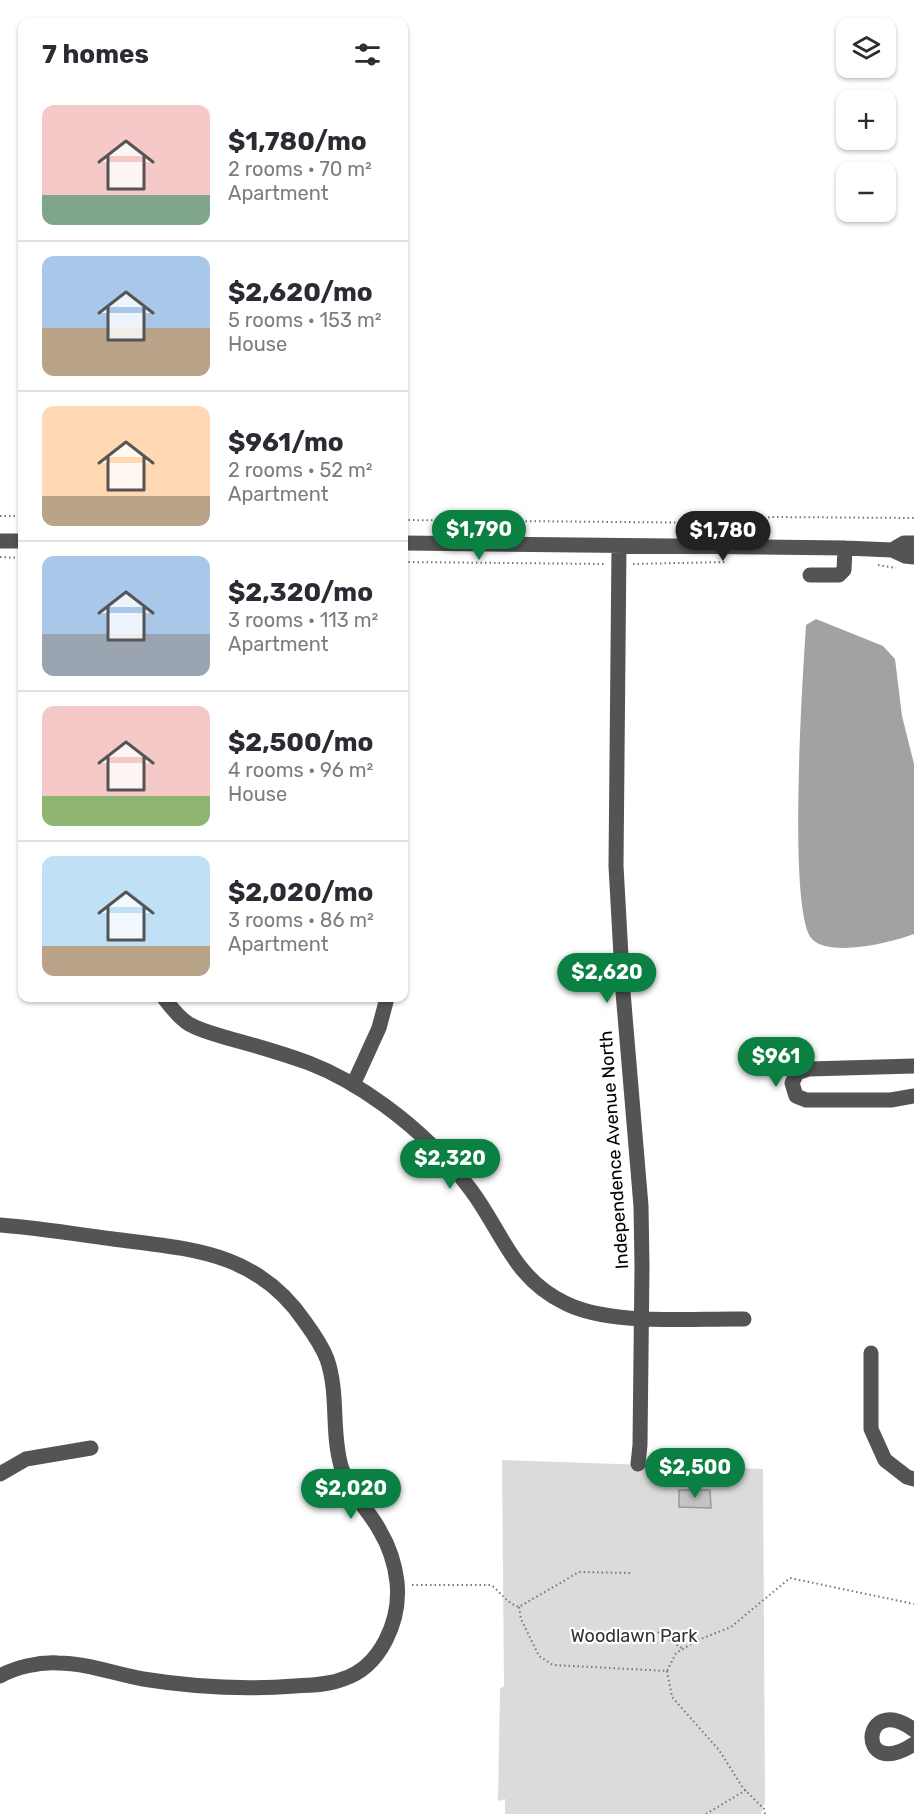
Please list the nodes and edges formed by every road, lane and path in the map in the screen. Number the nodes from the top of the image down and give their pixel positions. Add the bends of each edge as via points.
1 (0, 516) edge
2 (18, 516) edge
3 (914, 518) edge
4 (408, 520) edge
5 (0, 541) edge
6 (18, 541) edge
7 (408, 543) edge
8 (914, 543) edge
9 (619, 546) junction
10 (892, 550) junction
11 (845, 556) junction
12 (0, 557) edge
13 (914, 557) edge
14 (18, 558) edge
15 (408, 562) edge
16 (729, 562) dead end
17 (619, 564) junction
18 (902, 568) dead end
19 (810, 575) dead end
20 (167, 1002) edge
21 (386, 1002) edge
22 (914, 1066) edge
23 (352, 1085) junction
24 (914, 1096) edge
25 (0, 1225) edge
26 (642, 1318) junction
27 (744, 1319) dead end
28 (871, 1353) dead end
29 (91, 1448) dead end
30 (638, 1464) dead end
31 (0, 1474) edge
32 (914, 1479) edge
33 (631, 1573) dead end
34 (397, 1584) junction
35 (914, 1604) edge
36 (519, 1607) junction
37 (631, 1632) dead end
38 (683, 1649) junction
39 (667, 1671) junction
40 (0, 1676) edge
41 (914, 1730) edge
42 (914, 1744) edge
43 (746, 1790) junction
44 (706, 1814) edge
45 (765, 1814) edge

1 - 2 path
3 - 4 path via 771,517 727,523
5 - 6 street
7 - 9 street
8 - 10 street via 904,543
9 - 11 street
9 - 17 street, Independence Avenue North
10 - 11 street
10 - 13 street
11 - 18 path
11 - 19 street via 844,570 839,575
12 - 14 path
15 - 17 path
16 - 17 path
17 - 26 street, Independence Avenue North via 616,866 641,1206
20 - 23 street via 189,1024 311,1064
21 - 23 street via 379,1028
22 - 24 street via 809,1069 798,1073 792,1083 796,1096 806,1100 891,1100
23 - 26 street via 415,1130 445,1159 471,1191 525,1274 543,1292 592,1313
25 - 34 street via 216,1255 245,1267 272,1285 295,1307 327,1359 342,1470 357,1500 380,1529
26 - 27 street
26 - 30 street, Independence Avenue North
28 - 32 street via 871,1429 885,1460
29 - 31 street via 26,1459
33 - 36 path via 579,1572
34 - 36 path via 491,1585 508,1603
34 - 40 street via 389,1636 379,1654 361,1671 324,1684 266,1688 204,1686 58,1662 31,1665
35 - 38 path via 790,1578 731,1627
36 - 39 path via 539,1656 553,1665
37 - 38 path via 658,1632
38 - 39 path via 676,1653
39 - 43 path via 672,1697 719,1750
41 - 42 street via 890,1719 881,1721 871,1738 877,1750 890,1755
43 - 44 path
43 - 45 path

